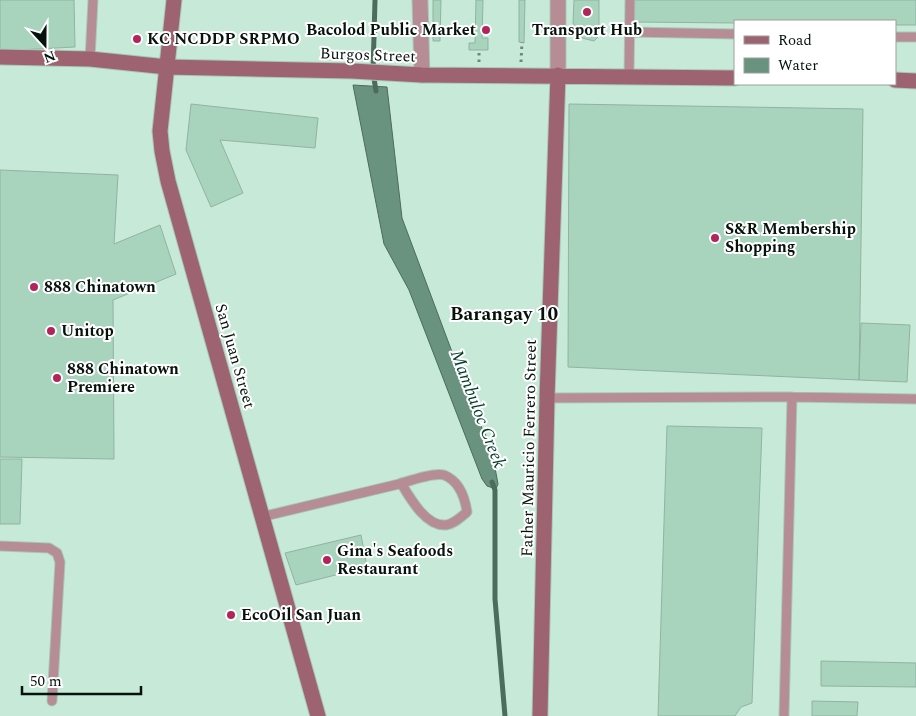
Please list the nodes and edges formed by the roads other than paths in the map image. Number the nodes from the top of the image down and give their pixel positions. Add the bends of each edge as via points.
1 (93, 0) edge
2 (174, 0) edge
3 (420, 0) edge
4 (558, 0) edge
5 (630, 0) edge
6 (629, 32) junction
7 (734, 34) edge
8 (896, 37) edge
9 (916, 37) edge
10 (0, 57) edge
11 (90, 59) junction
12 (167, 67) junction
13 (422, 75) junction
14 (558, 75) junction
15 (629, 76) junction
16 (734, 78) edge
17 (896, 80) edge
18 (916, 80) edge
19 (792, 397) junction
20 (546, 398) junction
21 (916, 399) edge
22 (400, 483) junction
23 (261, 517) junction
24 (0, 546) edge
25 (52, 701) dead end
26 (318, 716) edge
27 (540, 716) edge
28 (784, 716) edge

1 - 11 lane
2 - 12 street, San Juan Street
3 - 13 street
4 - 14 street, Father Mauricio Ferrero Street
5 - 6 lane
6 - 7 lane
6 - 15 lane
8 - 9 lane
10 - 11 street, Burgos Street
11 - 12 street, Burgos Street
12 - 13 street, Burgos Street
12 - 23 street, San Juan Street via 160,131 168,181
13 - 14 street, Burgos Street
14 - 15 street, Burgos Street
14 - 20 street, Father Mauricio Ferrero Street
15 - 16 street, Burgos Street
17 - 18 street
19 - 20 lane
19 - 21 lane
19 - 28 lane
20 - 27 street, Father Mauricio Ferrero Street
22 - 22 lane via 442,475 451,479 460,490 467,512 446,525 431,521
22 - 23 lane
23 - 26 street, San Juan Street
24 - 25 lane via 49,548 57,553 60,562

